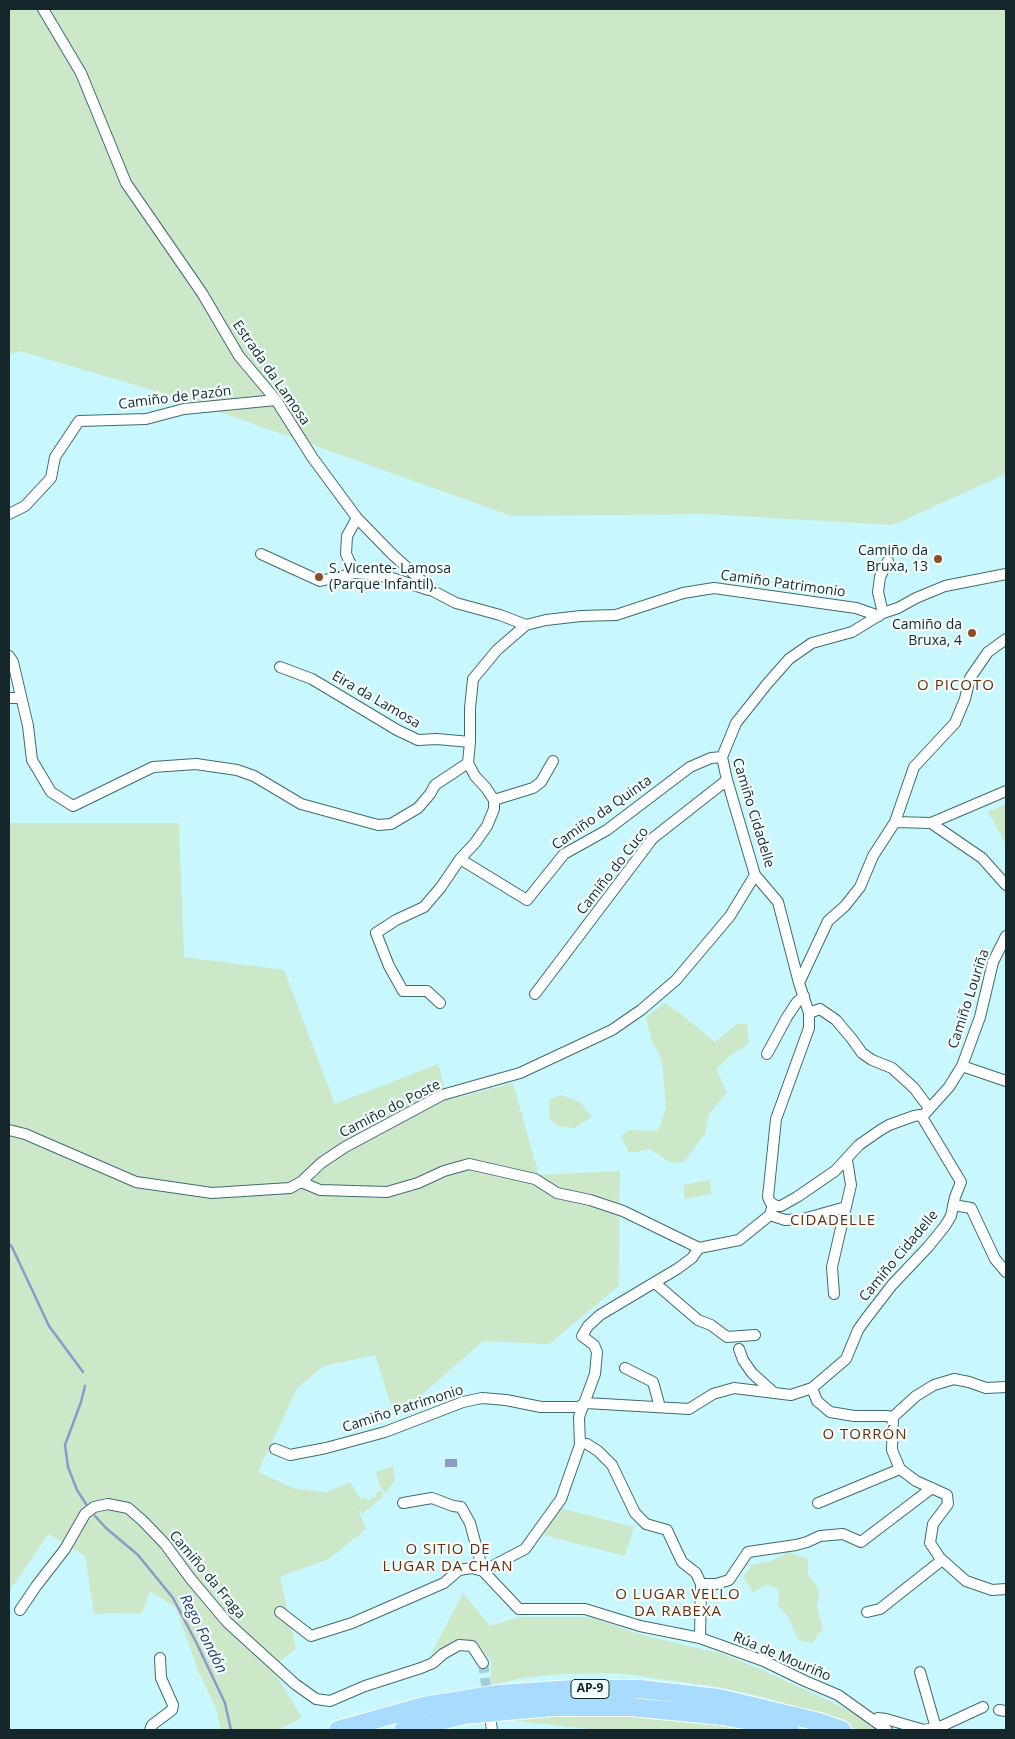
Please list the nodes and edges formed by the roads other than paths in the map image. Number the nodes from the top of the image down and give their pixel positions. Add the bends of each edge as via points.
1 (44, 9) edge
2 (276, 400) junction
3 (9, 514) edge
4 (357, 518) junction
5 (261, 554) dead end
6 (888, 561) dead end
7 (355, 573) junction
8 (1006, 574) edge
9 (433, 591) junction
10 (881, 615) junction
11 (526, 625) junction
12 (1006, 639) edge
13 (9, 656) edge
14 (280, 667) dead end
15 (9, 698) edge
16 (21, 698) junction
17 (470, 742) junction
18 (722, 757) junction
19 (553, 761) dead end
20 (468, 763) junction
21 (727, 780) junction
22 (1006, 791) edge
23 (494, 800) junction
24 (895, 822) junction
25 (931, 823) junction
26 (460, 859) junction
27 (755, 875) junction
28 (1006, 885) edge
29 (1006, 936) edge
30 (799, 983) junction
31 (535, 994) dead end
32 (804, 996) junction
33 (440, 1003) dead end
34 (809, 1013) junction
35 (767, 1054) dead end
36 (962, 1066) junction
37 (1006, 1081) edge
38 (929, 1108) junction
39 (922, 1117) junction
40 (9, 1130) edge
41 (847, 1160) junction
42 (301, 1182) junction
43 (953, 1204) junction
44 (846, 1207) junction
45 (772, 1210) junction
46 (700, 1248) junction
47 (1006, 1270) edge
48 (655, 1283) junction
49 (834, 1294) dead end
50 (755, 1335) dead end
51 (739, 1349) dead end
52 (625, 1368) dead end
53 (1006, 1387) edge
54 (812, 1388) junction
55 (773, 1393) junction
56 (586, 1403) junction
57 (660, 1407) junction
58 (893, 1417) junction
59 (587, 1444) dead end
60 (275, 1449) dead end
61 (900, 1470) junction
62 (932, 1488) junction
63 (818, 1502) dead end
64 (403, 1503) dead end
65 (942, 1560) junction
66 (483, 1571) junction
67 (701, 1584) junction
68 (1006, 1590) edge
69 (20, 1610) dead end
70 (280, 1612) dead end
71 (867, 1612) dead end
72 (700, 1638) junction
73 (160, 1658) dead end
74 (483, 1662) tunnel mouth
75 (920, 1672) dead end
76 (983, 1707) dead end
77 (874, 1721) junction
78 (936, 1728) junction
79 (150, 1730) edge
80 (338, 1730) edge
81 (403, 1730) edge
82 (790, 1730) edge
83 (842, 1730) edge
84 (888, 1730) edge

1 - 2 street, Estrada da Lamosa via 81,73 126,182 202,294 239,356
2 - 3 street, Camiño de Pazón via 184,410 146,419 79,421 55,457 51,478 24,506
2 - 4 street, Estrada da Lamosa via 312,457
4 - 7 street via 347,536 346,554
4 - 9 street, Estrada da Lamosa
5 - 7 street via 320,581
6 - 10 street via 880,577 878,592
7 - 9 street via 392,578
8 - 10 street, Camiño Cidadelle via 945,586
9 - 11 street, Estrada da Lamosa via 456,603
10 - 11 street, Camiño Patrimonio via 856,608 714,588 683,593 616,615 581,616
10 - 18 street, Camiño Cidadelle via 852,632 812,643 789,659 736,723
11 - 17 street, Camiño Patrimonio via 497,650 473,679
12 - 24 street via 988,652 970,678 954,723 914,767
13 - 16 street
14 - 17 street, Eira da Lamosa via 312,679 418,740
15 - 16 street
16 - 20 street via 32,760 50,792 73,806 153,767 196,764 254,776 301,804 378,825 391,824 418,808 436,784
17 - 20 street
18 - 21 street, Camiño Cidadelle
18 - 26 street, Camiño da Quinta via 690,767 607,830 564,854 527,900
19 - 23 street via 541,782 532,788
20 - 23 street
21 - 27 street, Camiño Cidadelle
21 - 31 street, Camiño do Cuco via 653,838
22 - 25 street
23 - 26 street via 487,826
24 - 25 street
24 - 30 street via 873,856 860,887 828,921
25 - 28 street via 982,858
26 - 33 street via 424,906 376,933 389,966 404,991 427,990
27 - 30 street, Camiño Cidadelle via 778,902
27 - 42 street, Camiño do Poste via 730,916 676,980 642,1010 612,1030 520,1073 442,1096 345,1147
29 - 36 street, Camiño Louriña via 993,962 980,1017
30 - 32 street, Camiño Cidadelle
32 - 34 street, Camiño Cidadelle
32 - 35 street via 792,1010
34 - 38 street via 820,1009 836,1020 862,1053 892,1068 914,1088
34 - 45 street, Camiño Cidadelle via 809,1028 776,1119 768,1197
36 - 37 street
36 - 38 street, Camiño Louriña
38 - 39 street, Camiño Louriña
39 - 41 street via 914,1116 889,1125 859,1145
39 - 43 street, Camiño Cidadelle via 961,1182
40 - 42 street, Camiño do Poste via 136,1182 212,1193 290,1188
41 - 44 street via 851,1185
41 - 45 street via 823,1180
42 - 46 street via 320,1190 387,1192 469,1164 535,1179 557,1193 623,1211
43 - 47 street via 971,1208 995,1259
43 - 54 street, Camiño Cidadelle via 945,1226 892,1285 858,1330 846,1359
44 - 45 street via 803,1219 785,1220
44 - 49 street via 832,1267
45 - 46 street via 739,1240
46 - 48 street via 692,1258
48 - 50 street via 698,1320 727,1336
48 - 56 street via 600,1315 582,1336 594,1345 597,1352 595,1374
51 - 55 street via 752,1373
52 - 57 street via 653,1382
53 - 58 street via 986,1388 954,1380 934,1385
54 - 55 street, Camiño Patrimonio via 791,1395
54 - 58 street via 817,1401 830,1412
55 - 57 street, Camiño Patrimonio via 734,1388 713,1394 689,1409
56 - 57 street, Camiño Patrimonio
56 - 60 street, Camiño Patrimonio via 578,1408 541,1407 482,1398 463,1402 385,1432 326,1448 290,1455
56 - 66 street via 579,1417 580,1445 561,1499 525,1549
58 - 61 street via 892,1450
59 - 67 street via 612,1465 635,1512 646,1524 667,1530 682,1562 696,1573
61 - 62 street
61 - 63 street
62 - 65 street via 947,1496 948,1504 934,1524 930,1543
62 - 67 street via 861,1542 843,1534 820,1536 796,1545 748,1552 729,1580
64 - 66 street via 432,1498 461,1507 470,1523
65 - 68 street via 966,1581 992,1590
65 - 71 street via 880,1609
66 - 70 street via 472,1568 459,1570 436,1587 352,1623 311,1636
66 - 72 street, Rúa de Mouriño via 519,1609 585,1609 640,1626
67 - 72 street
69 - 74 street, Camiño da Fraga via 65,1549 85,1514 94,1507 108,1504 128,1508 143,1521 227,1622 316,1699 330,1701 421,1668 459,1645 472,1646
72 - 77 street, Rúa de Mouriño via 764,1661 838,1695
73 - 79 street via 161,1678 173,1705 172,1710
75 - 78 street
76 - 78 street
77 - 78 street via 878,1718 924,1730
77 - 84 street, Rúa de Mouriño
80 - 83 highway, AP-9 via 424,1706 498,1694 573,1689 640,1690 719,1698
81 - 82 highway, AP-9 via 464,1716 552,1707 632,1707 722,1716

